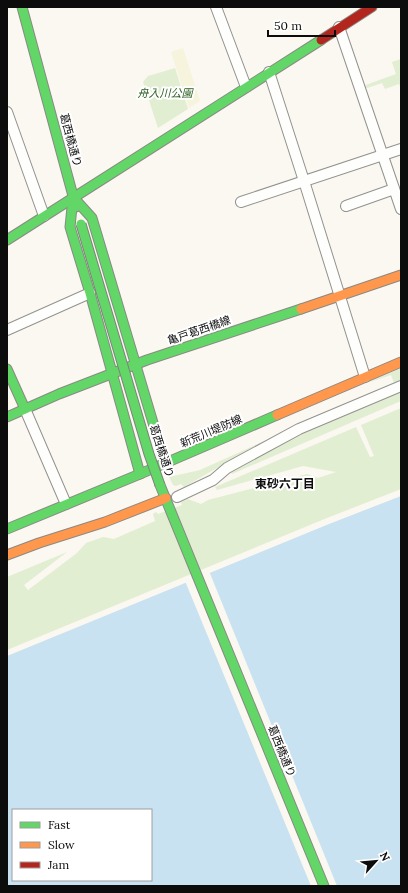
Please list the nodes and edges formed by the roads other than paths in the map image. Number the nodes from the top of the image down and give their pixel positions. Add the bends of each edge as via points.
1 (22, 7) edge
2 (216, 7) edge
3 (372, 7) edge
4 (339, 27) junction
5 (269, 72) junction
6 (246, 87) junction
7 (7, 112) edge
8 (401, 149) edge
9 (383, 155) junction
10 (304, 181) junction
11 (394, 189) junction
12 (74, 197) junction
13 (241, 202) dead end
14 (346, 206) dead end
15 (401, 209) edge
16 (44, 216) junction
17 (7, 240) edge
18 (401, 275) edge
19 (90, 293) junction
20 (339, 295) junction
21 (7, 330) edge
22 (401, 362) edge
23 (136, 364) junction
24 (7, 369) edge
25 (112, 374) junction
26 (365, 377) junction
27 (401, 386) edge
28 (25, 409) junction
29 (7, 417) edge
30 (165, 463) junction
31 (140, 474) junction
32 (177, 497) dead end
33 (166, 498) junction
34 (66, 504) junction
35 (7, 530) edge
36 (7, 555) edge
37 (324, 886) edge

1 - 12 main road, 葛西橋通り
2 - 6 street
3 - 4 main road
4 - 5 main road
4 - 9 street
5 - 6 main road
5 - 10 street
6 - 12 main road
7 - 16 street
8 - 9 street
9 - 10 street
9 - 11 street
10 - 13 street
10 - 20 street
11 - 14 street
11 - 15 street
12 - 16 main road
12 - 19 main road via 70,227
12 - 23 main road via 92,218
12 - 33 main road, 葛西橋通り, bridge via 152,465
16 - 17 main road
18 - 20 main road, 亀戸葛西橋線
19 - 21 street
19 - 25 main road
20 - 23 main road, 亀戸葛西橋線
20 - 26 street
22 - 26 main road, 新荒川堤防線
23 - 25 main road, 亀戸葛西橋線
23 - 30 main road
24 - 28 main road
25 - 28 main road, 亀戸葛西橋線
25 - 31 main road
26 - 30 main road, 新荒川堤防線
27 - 32 street via 299,429 227,468 213,480
28 - 29 main road, 亀戸葛西橋線
28 - 34 street
30 - 31 main road, 新荒川堤防線
31 - 34 main road, 新荒川堤防線
33 - 36 main road via 105,522
33 - 37 main road, 葛西橋通り
34 - 35 main road, 新荒川堤防線

